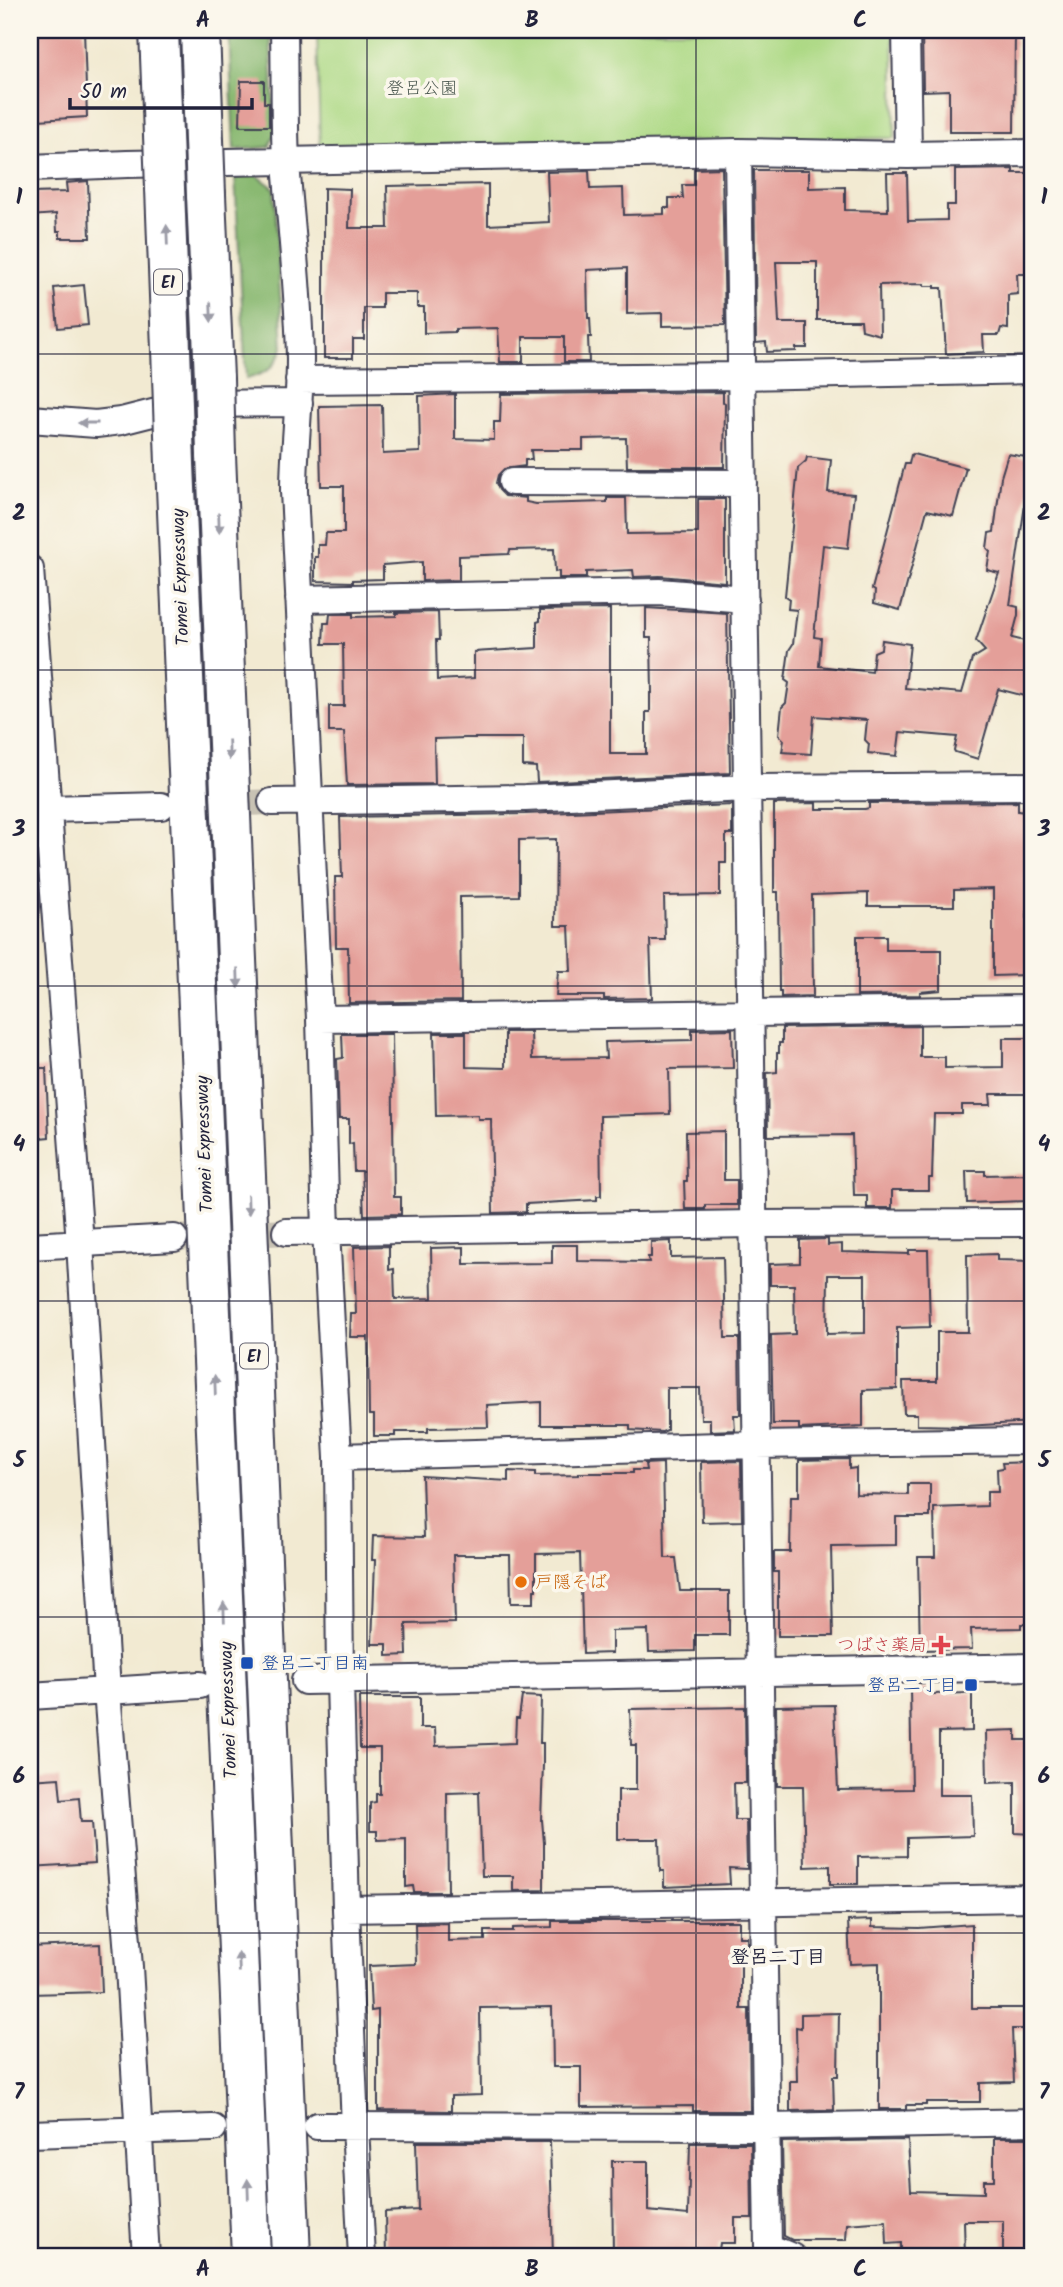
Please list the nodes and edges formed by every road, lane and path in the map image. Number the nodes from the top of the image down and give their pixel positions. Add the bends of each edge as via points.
1 (159, 30) edge
2 (200, 30) edge
3 (284, 30) edge
4 (906, 30) edge
5 (738, 152) junction
6 (1033, 153) edge
7 (908, 155) junction
8 (286, 161) junction
9 (30, 168) edge
10 (1033, 370) edge
11 (741, 376) junction
12 (299, 392) junction
13 (30, 419) edge
14 (512, 482) dead end
15 (743, 483) junction
16 (30, 569) edge
17 (299, 599) junction
18 (745, 599) junction
19 (33, 642) edge
20 (1033, 786) edge
21 (748, 788) junction
22 (309, 801) junction
23 (272, 802) tunnel mouth
24 (160, 806) tunnel mouth
25 (42, 820) edge
26 (1033, 1009) edge
27 (751, 1014) junction
28 (320, 1020) junction
29 (1033, 1223) edge
30 (753, 1224) junction
31 (286, 1231) tunnel mouth
32 (326, 1231) junction
33 (174, 1238) tunnel mouth
34 (80, 1242) junction
35 (30, 1245) edge
36 (1033, 1441) edge
37 (756, 1445) junction
38 (338, 1457) junction
39 (1033, 1667) edge
40 (760, 1672) junction
41 (305, 1681) dead end
42 (340, 1681) junction
43 (200, 1685) dead end
44 (107, 1691) junction
45 (30, 1696) edge
46 (1033, 1898) edge
47 (764, 1902) junction
48 (346, 1909) junction
49 (1033, 2122) edge
50 (317, 2126) dead end
51 (213, 2127) dead end
52 (355, 2127) junction
53 (767, 2127) junction
54 (140, 2132) junction
55 (30, 2134) edge
56 (146, 2257) edge
57 (251, 2257) edge
58 (291, 2257) edge
59 (362, 2257) edge
60 (792, 2257) edge

57 -> 1 highway, Tomei Expressway / E1, bridge
2 -> 58 highway, E1, bridge
3 - 8 street
4 - 7 street
5 - 7 street
5 - 8 street
5 - 11 street
6 - 7 street
8 - 9 street
8 - 12 street via 298,284
10 - 11 street
11 - 12 street
11 - 15 street
12 -> 13 street via 180,406 96,424
12 - 17 street via 294,447
14 - 15 street
15 - 18 street
16 - 19 street
17 - 18 street via 659,592
17 - 22 street
18 - 21 street
19 - 25 street
20 - 21 street
21 - 22 street
21 - 27 street
22 - 23 street
22 - 28 street
24 - 25 street
25 - 34 street
26 - 27 street
27 - 28 street
27 - 30 street
28 - 32 street
29 - 30 street
30 - 32 street
30 - 37 street
31 - 32 street
32 - 38 street
33 - 34 street
34 - 35 street
34 - 44 street
36 - 37 street
37 - 38 street
37 - 40 street
38 - 42 street
39 - 40 street
40 - 42 street
40 - 47 street
41 - 42 street
42 - 48 street
43 - 44 street
44 - 45 street
44 - 54 street
46 - 47 street
47 - 48 street
47 - 53 street
48 - 52 street
49 - 53 street
50 - 52 street
51 - 54 street
52 - 53 street
52 - 59 street
53 - 60 street via 768,2246
54 - 55 street
54 - 56 street

